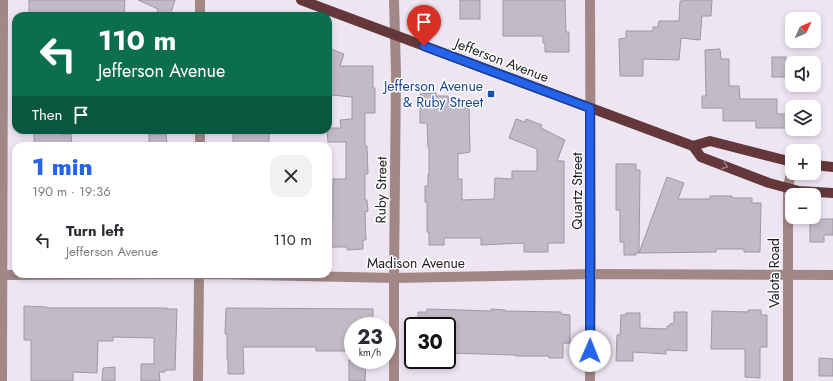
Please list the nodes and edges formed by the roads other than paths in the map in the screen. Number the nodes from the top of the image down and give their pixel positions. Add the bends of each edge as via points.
1 (3, 0) edge
2 (200, 0) edge
3 (301, 0) edge
4 (394, 0) edge
5 (590, 0) edge
6 (200, 12) edge
7 (395, 34) junction
8 (590, 108) junction
9 (693, 146) junction
10 (785, 160) edge
11 (821, 166) edge
12 (833, 167) edge
13 (789, 180) edge
14 (788, 188) joint
15 (821, 192) edge
16 (833, 193) edge
17 (788, 224) edge
18 (591, 274) junction
19 (1, 275) edge
20 (12, 275) edge
21 (788, 275) junction
22 (833, 275) edge
23 (332, 277) edge
24 (199, 278) edge
25 (394, 278) junction
26 (2, 381) edge
27 (198, 381) edge
28 (394, 381) edge
29 (590, 381) edge
30 (788, 381) edge

1 - 19 street
2 - 6 street
3 - 7 main road, Jefferson Avenue
4 - 7 street, Ruby Street
5 - 8 street, Quartz Street
7 - 8 main road, Jefferson Avenue
7 - 25 street, Ruby Street
8 - 9 main road, Jefferson Avenue
8 - 18 street, Quartz Street
9 - 10 main road via 710,141
9 -> 14 main road, Jefferson Avenue via 701,157
11 - 12 main road
13 - 14 street, Valota Road
15 - 16 main road, Jefferson Avenue
17 - 21 street, Valota Road
18 - 21 street, Madison Avenue
18 - 25 street, Madison Avenue
18 - 29 street, Quartz Street
19 - 20 street, Madison Avenue
19 - 26 street
21 - 22 street, Madison Avenue
21 - 30 street, Valota Road
23 - 25 street, Madison Avenue
24 - 27 street
25 - 28 street, Ruby Street

